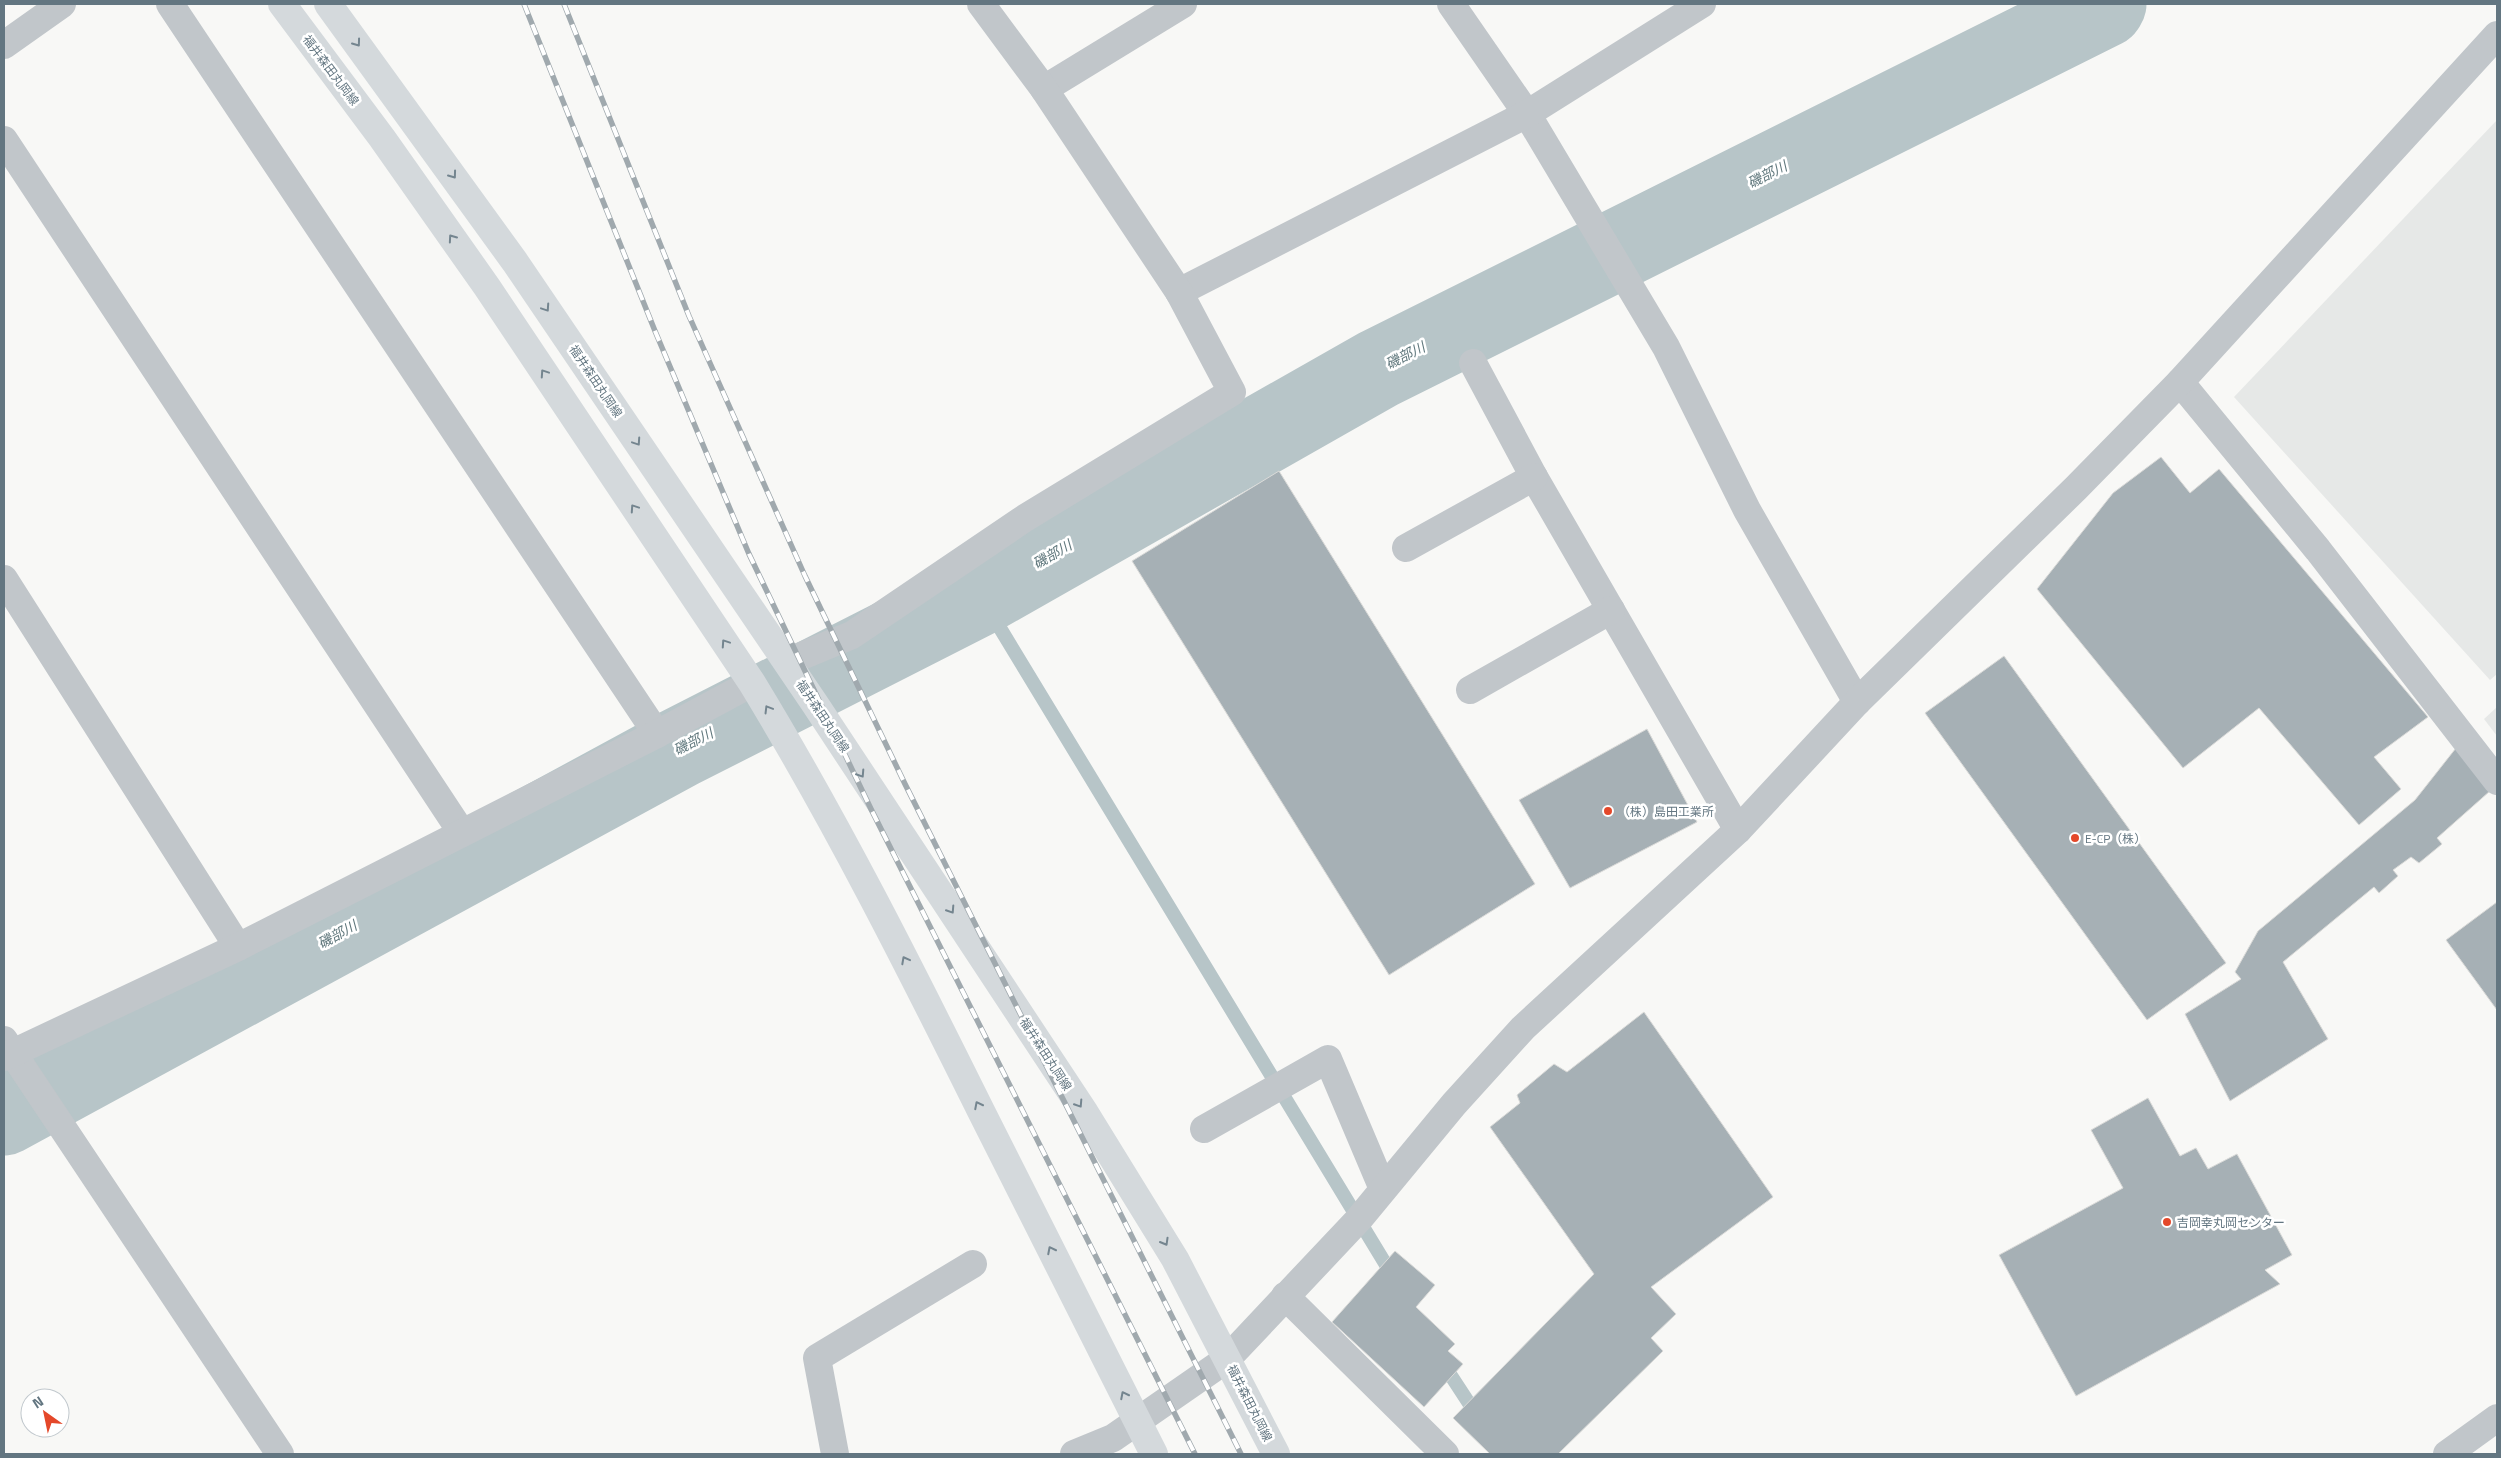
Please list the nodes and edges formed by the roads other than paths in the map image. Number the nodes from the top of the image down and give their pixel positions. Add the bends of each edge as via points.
1 (62, 4) edge
2 (170, 4) edge
3 (282, 4) edge
4 (328, 4) edge
5 (981, 4) edge
6 (1183, 4) edge
7 (1451, 4) edge
8 (1702, 4) edge
9 (2497, 35) edge
10 (4, 45) edge
11 (1044, 89) junction
12 (1527, 114) junction
13 (4, 140) edge
14 (1179, 292) junction
15 (1473, 362) dead end
16 (2180, 382) junction
17 (1534, 477) junction
18 (1406, 548) dead end
19 (4, 579) edge
20 (1611, 610) junction
21 (787, 662) junction
22 (752, 683) junction
23 (1470, 690) dead end
24 (1857, 702) junction
25 (657, 734) junction
26 (2497, 781) edge
27 (1738, 830) junction
28 (462, 833) junction
29 (238, 947) junction
30 (6, 1050) edge
31 (1204, 1129) dead end
32 (1383, 1189) junction
33 (973, 1264) dead end
34 (1285, 1296) junction
35 (1227, 1359) junction
36 (2497, 1418) edge
37 (1137, 1421) junction
38 (280, 1454) edge
39 (835, 1454) edge
40 (1074, 1454) edge
41 (1154, 1454) edge
42 (1276, 1454) edge
43 (1445, 1454) edge
44 (2447, 1454) edge

1 - 10 street
2 - 25 street
22 -> 3 main road, 福井森田丸岡線 via 487,287
4 -> 21 main road, 福井森田丸岡線 via 515,262
5 - 11 street
6 - 11 street
7 - 12 street
8 - 12 street
9 - 16 street
11 - 14 street
12 - 14 street
12 - 24 street via 1666,346 1747,510
13 - 28 street
14 - 21 street via 1232,392 1024,518 852,635
15 - 17 street
16 - 24 street
16 - 26 street via 2318,550
17 - 18 street
17 - 20 street
19 - 29 street
20 - 23 street
20 - 27 street
21 -> 35 main road, 福井森田丸岡線 via 1085,1113 1175,1259
22 - 25 street
37 -> 22 main road, 福井森田丸岡線 via 923,994 842,839
24 - 27 street
25 - 28 street
27 - 32 street via 1523,1028
28 - 29 street
29 - 30 street
30 - 38 street
31 - 32 street via 1328,1059
32 - 34 street via 1359,1219
33 - 39 street via 817,1358
34 - 35 street
34 - 43 street
35 - 37 street
35 - 42 main road, 福井森田丸岡線
36 - 44 street
37 - 40 street via 1113,1438
37 - 41 main road, 福井森田丸岡線

